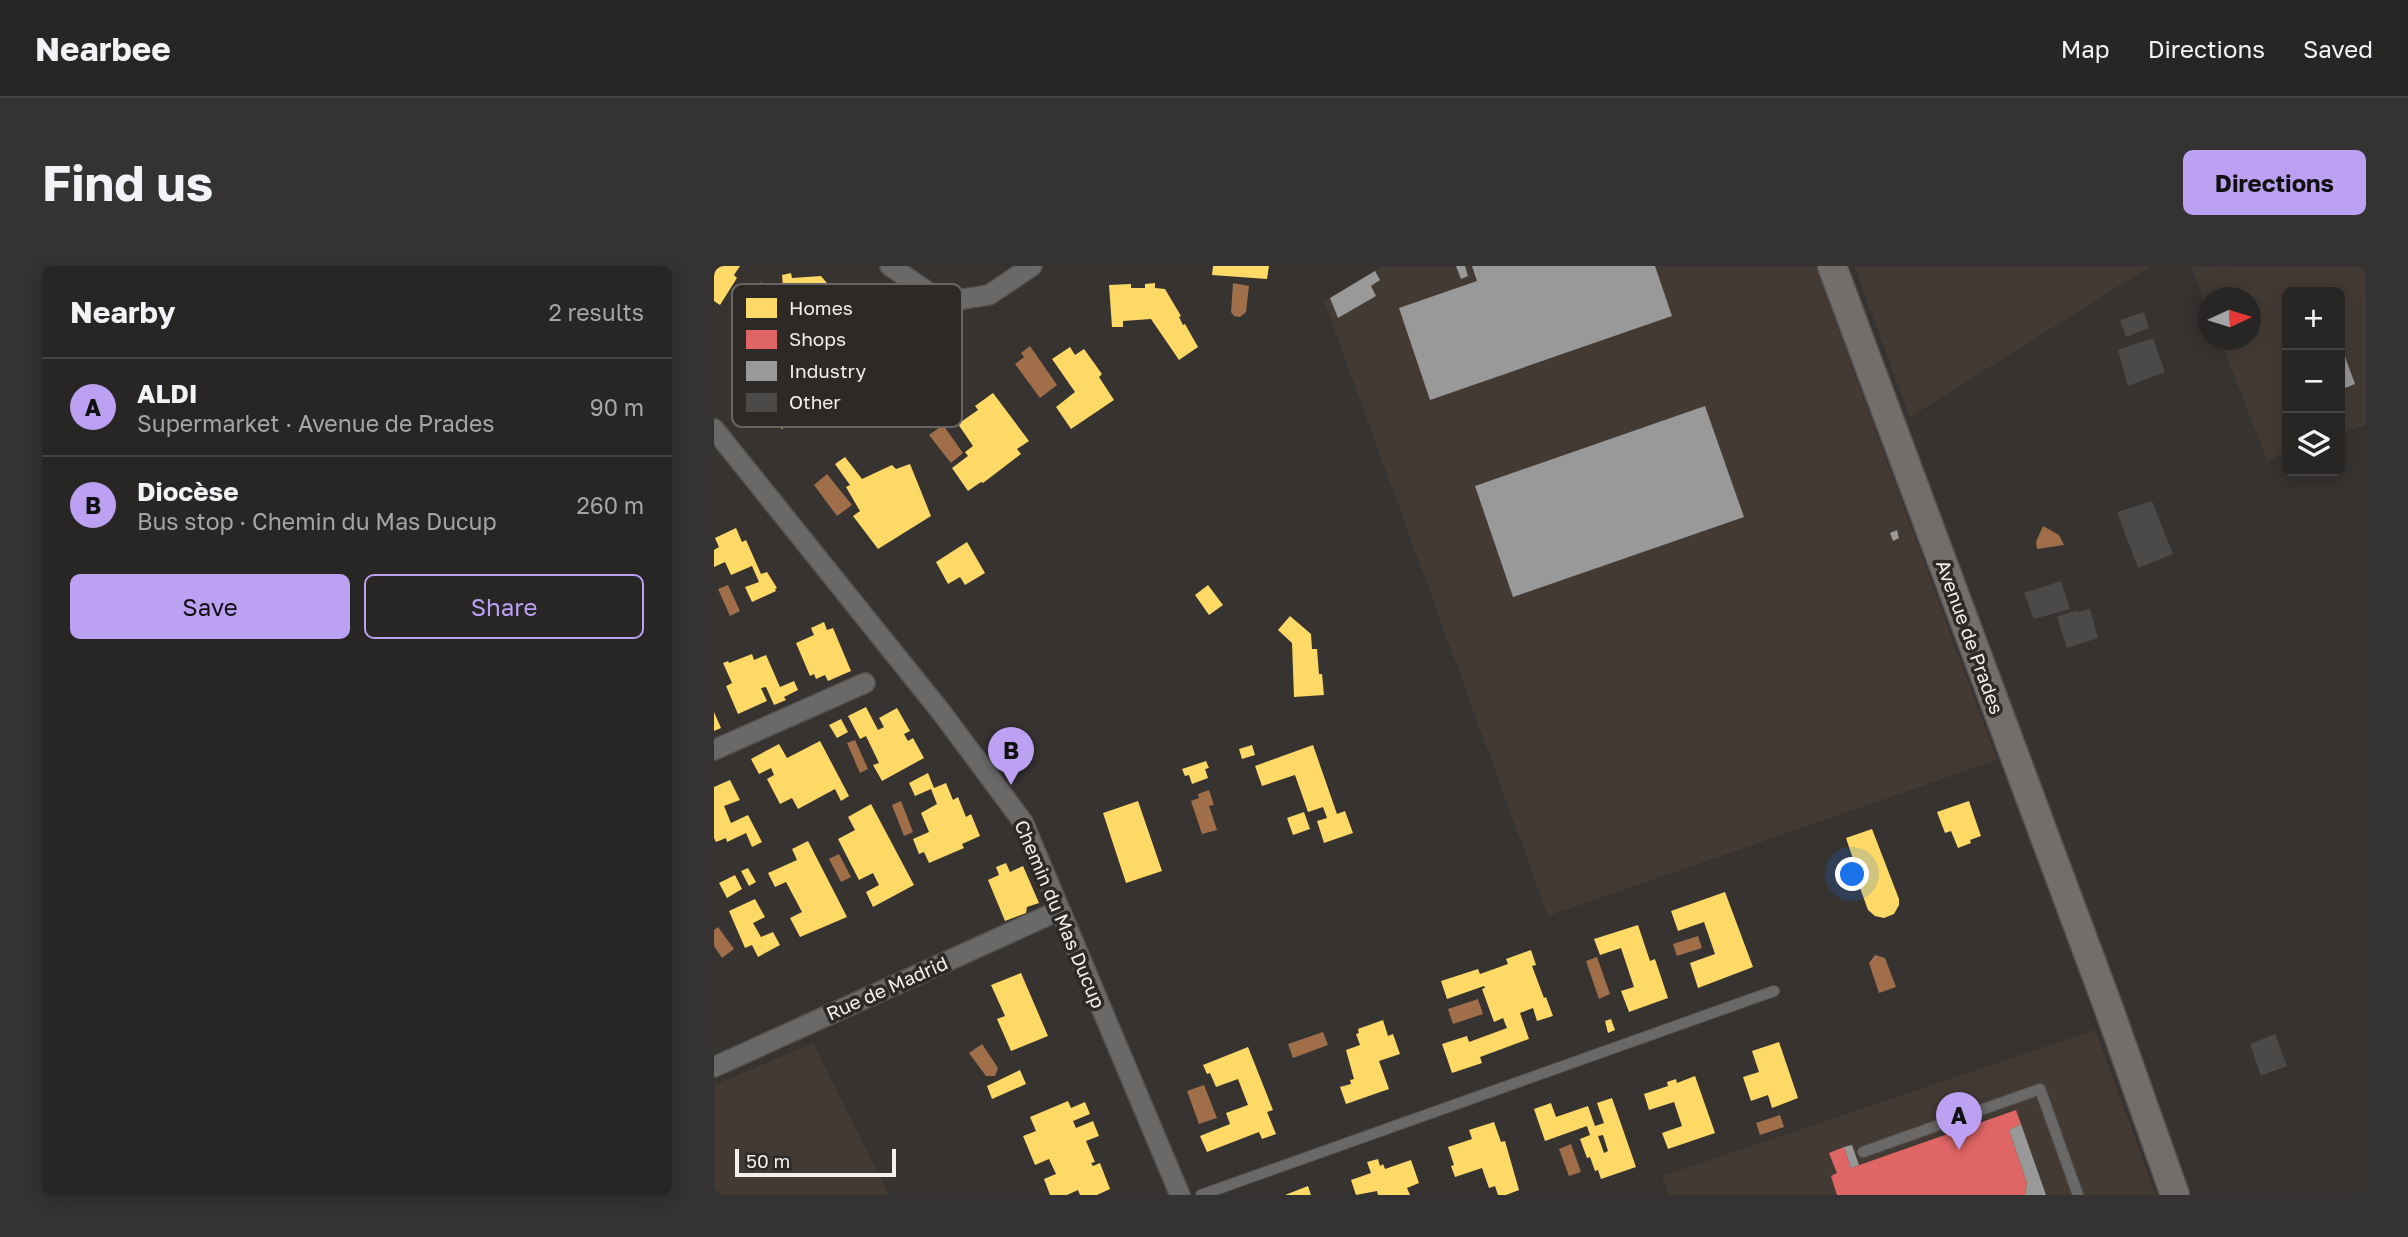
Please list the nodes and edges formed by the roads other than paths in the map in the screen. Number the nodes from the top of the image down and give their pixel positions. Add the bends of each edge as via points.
1 (890, 266) edge
2 (1032, 266) edge
3 (1832, 266) edge
4 (916, 284) edge
5 (962, 299) edge
6 (714, 429) edge
7 (865, 683) dead end
8 (714, 750) edge
9 (1060, 910) junction
10 (1774, 991) dead end
11 (2109, 1009) junction
12 (714, 1067) edge
13 (1863, 1152) dead end
14 (1180, 1195) edge
15 (1201, 1195) edge
16 (2078, 1195) edge
17 (2175, 1195) edge
18 (2194, 1195) edge

1 - 4 street
2 - 5 street via 989,295
3 - 11 main road, Avenue de Prades
6 - 9 street, Chemin du Mas Ducup via 942,713 1023,822
7 - 8 street
9 - 12 street, Rue de Madrid
9 - 14 street, Chemin du Mas Ducup
10 - 15 lane
11 - 17 main road, Avenue de Prades
11 - 18 main road, Avenue de Prades
13 - 16 lane via 2040,1090

